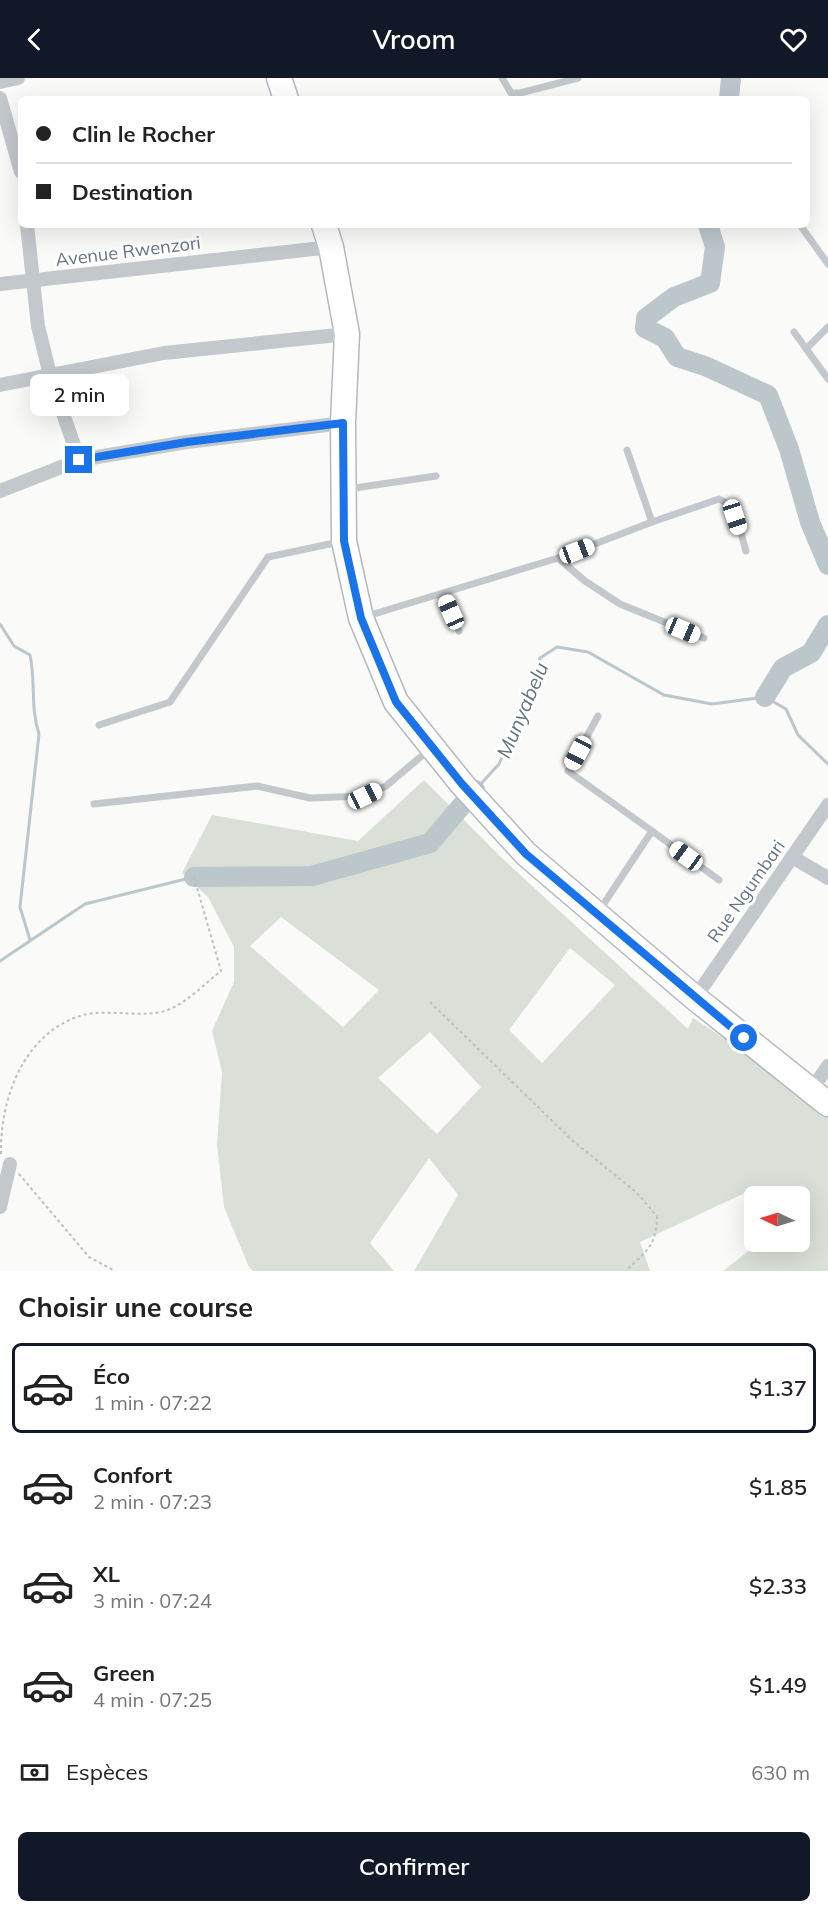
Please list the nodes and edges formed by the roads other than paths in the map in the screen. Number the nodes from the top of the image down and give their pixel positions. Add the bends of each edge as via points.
1 (279, 78) edge
2 (502, 78) edge
3 (578, 78) edge
4 (285, 96) edge
5 (0, 98) edge
6 (18, 161) edge
7 (27, 228) edge
8 (802, 228) edge
9 (328, 236) edge
10 (828, 264) edge
11 (33, 280) junction
12 (0, 284) edge
13 (828, 327) edge
14 (794, 332) dead end
15 (346, 334) junction
16 (806, 349) junction
17 (50, 375) junction
18 (828, 379) edge
19 (0, 386) edge
20 (343, 423) junction
21 (627, 450) dead end
22 (79, 460) junction
23 (436, 476) dead end
24 (343, 489) junction
25 (0, 491) edge
26 (652, 522) junction
27 (344, 541) junction
28 (746, 552) dead end
29 (558, 558) junction
30 (442, 594) junction
31 (361, 618) junction
32 (459, 631) dead end
33 (704, 638) dead end
34 (598, 716) dead end
35 (99, 725) dead end
36 (432, 747) junction
37 (93, 804) dead end
38 (828, 805) edge
39 (652, 831) junction
40 (792, 857) junction
41 (828, 878) edge
42 (719, 880) dead end
43 (597, 914) junction
44 (695, 998) junction
45 (828, 1066) edge
46 (819, 1098) edge
47 (10, 1164) road end
48 (0, 1207) edge

1 - 4 highway
2 - 3 lane via 511,93
5 - 6 street
7 - 11 street
8 - 10 lane
9 - 11 street, Avenue Rwenzori
9 - 15 highway
11 - 12 street, Avenue Rwenzori
11 - 17 street via 38,326
13 - 16 lane
14 - 16 lane
15 - 17 street via 164,353
15 - 20 highway
16 - 18 lane
17 - 19 street
17 - 22 street
20 - 22 street
20 - 24 highway
21 - 26 lane
22 - 25 street
23 - 24 lane
24 - 27 highway
26 - 28 lane via 719,499 727,502 735,517
26 - 29 lane
27 - 31 highway
27 - 35 lane via 268,557 170,702
29 - 30 lane
29 - 33 lane via 620,604
30 - 31 lane
30 - 32 lane
31 - 36 highway via 396,702
34 - 39 lane via 568,771
36 - 37 lane via 386,786 365,796 310,798 257,786
36 - 43 highway via 526,854
38 - 40 street, Rue Ngumbari
39 - 42 lane
39 - 43 lane
40 - 41 street
40 - 44 street, Rue Ngumbari
43 - 44 highway
44 - 46 highway
45 - 46 street
47 - 48 street

